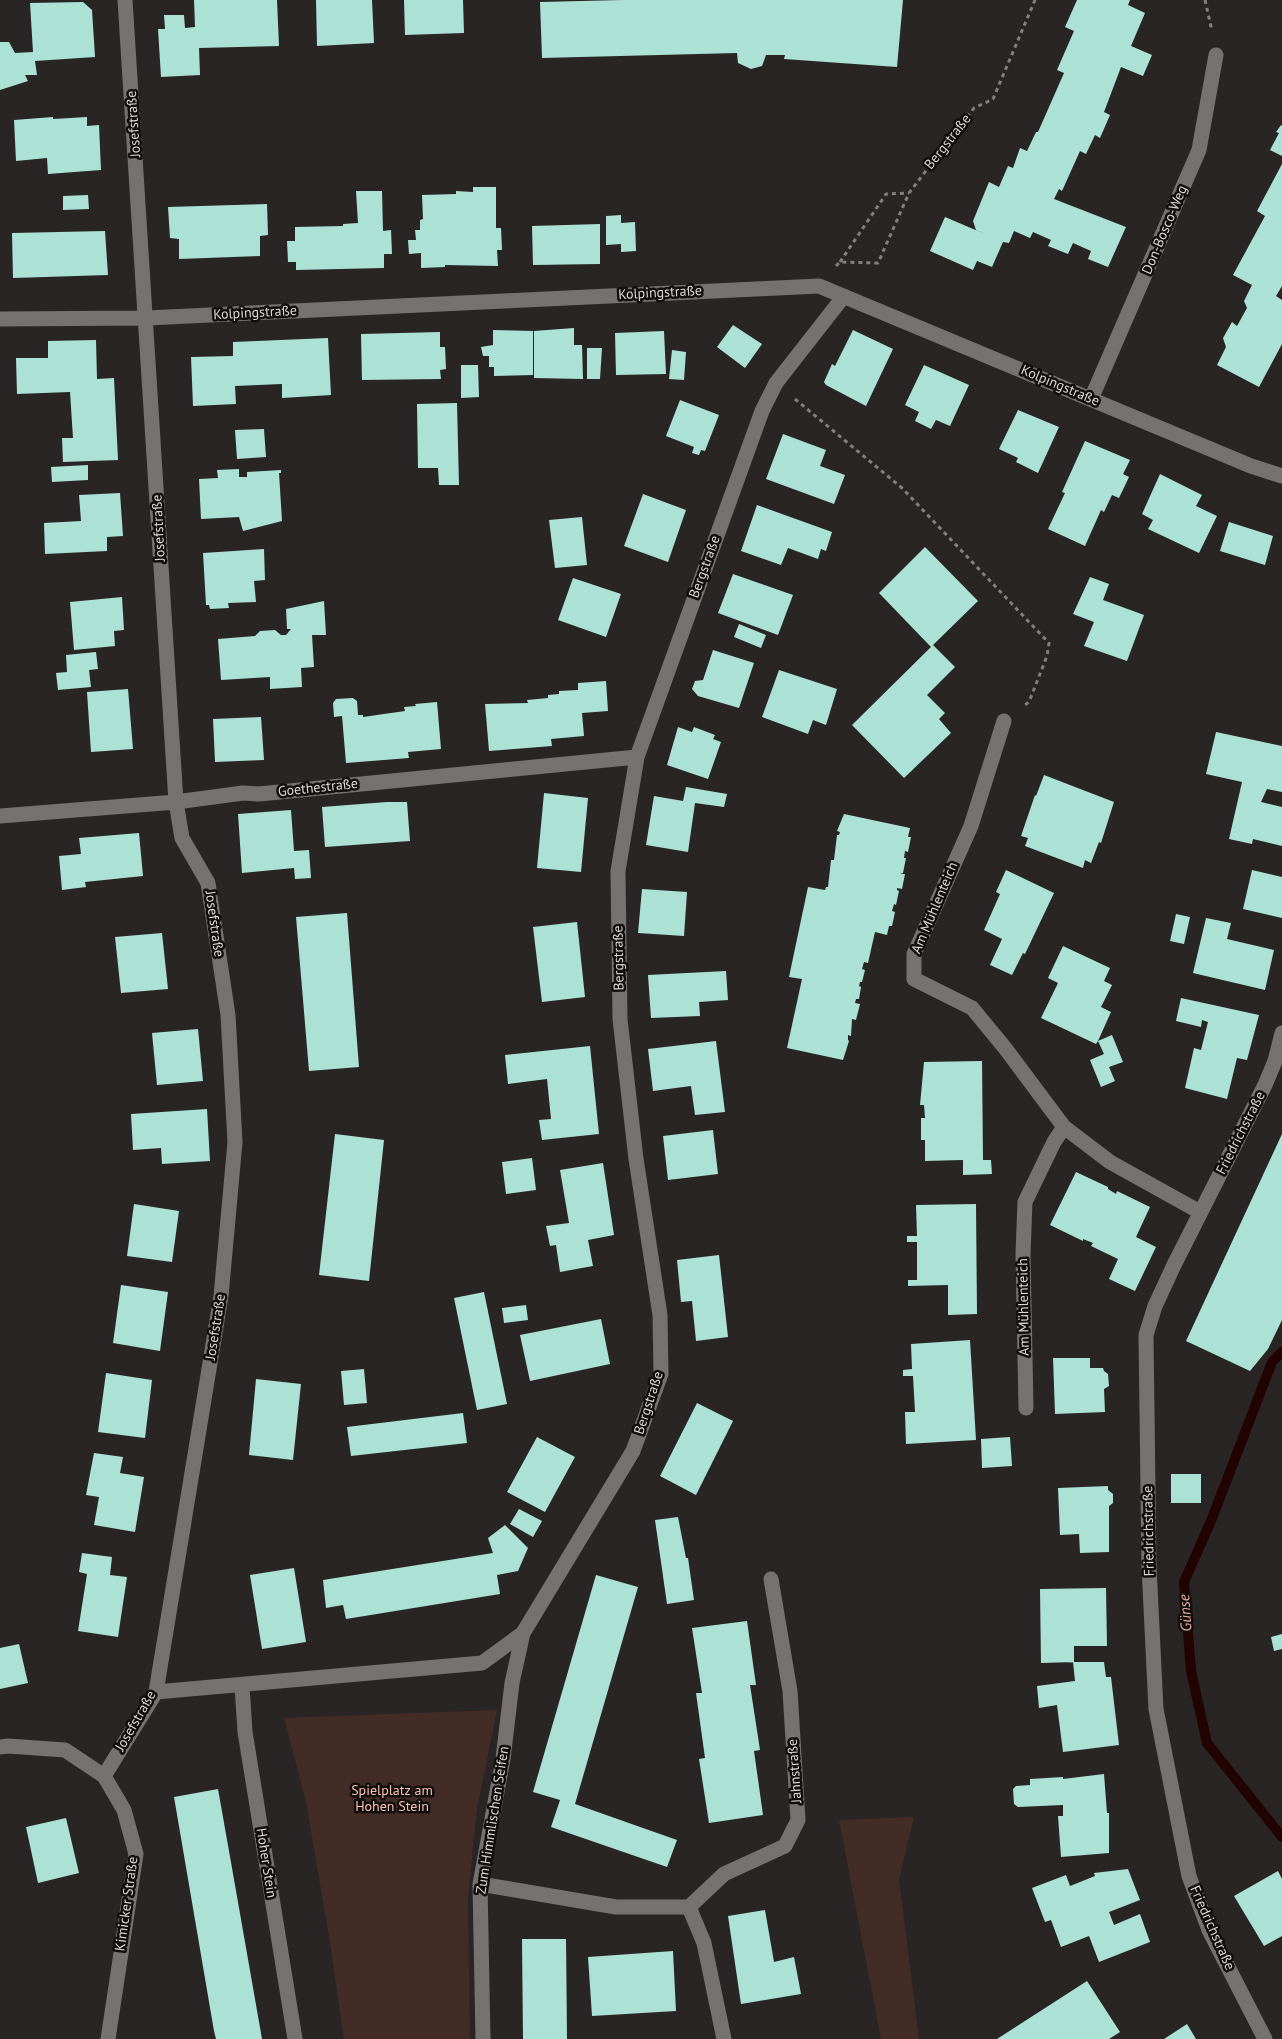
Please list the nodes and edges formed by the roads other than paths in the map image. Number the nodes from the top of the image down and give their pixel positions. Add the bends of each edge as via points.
1 (125, 0) edge
2 (1216, 55) road end
3 (844, 296) junction
4 (147, 318) junction
5 (0, 319) edge
6 (1091, 399) junction
7 (1282, 476) edge
8 (1004, 721) road end
9 (637, 757) junction
10 (176, 802) junction
11 (0, 816) edge
12 (1282, 1032) edge
13 (1064, 1127) junction
14 (1200, 1212) junction
15 (1026, 1408) dead end
16 (771, 1579) dead end
17 (524, 1633) junction
18 (242, 1686) junction
19 (156, 1692) junction
20 (0, 1747) edge
21 (104, 1776) junction
22 (480, 1884) junction
23 (690, 1907) junction
24 (108, 2039) edge
25 (295, 2039) edge
26 (483, 2039) edge
27 (724, 2039) edge
28 (1265, 2039) edge

1 - 4 street, Josefstraße
2 - 6 street, Don-Bosco-Weg via 1199,150
3 - 4 street, Kolpingstraße via 818,286
3 - 6 street, Kolpingstraße
3 - 9 street, Bergstraße via 776,383 762,412
4 - 5 street, Kolpingstraße
4 - 10 street, Josefstraße
6 - 7 street, Kolpingstraße
8 - 13 street, Am Mühlenteich via 971,826 914,954 914,979 972,1008
9 - 10 street, Goethestraße
9 - 17 street, Bergstraße via 618,870 620,1019 636,1159 660,1315 660,1374 633,1451
10 - 11 street, Goethestraße
10 - 19 street, Josefstraße via 182,838 208,883 228,1015 235,1142 221,1296
12 - 14 street, Friedrichstraße via 1265,1085
13 - 14 street, Am Mühlenteich via 1110,1162
13 - 15 street, Am Mühlenteich via 1025,1202
14 - 28 street, Friedrichstraße via 1155,1306 1146,1336 1149,1567 1156,1709 1189,1876 1209,1930
16 - 23 street, Jahnstraße via 790,1691 798,1820 785,1846 724,1874
17 - 18 street via 482,1664
17 - 22 street, Zum Himmlischen Seifen via 512,1683 503,1759
18 - 19 street
18 - 25 street, Hoher Stein via 245,1732
19 - 21 street, Josefstraße
20 - 21 street via 65,1750
21 - 24 street, Kimicker Straße via 124,1810 136,1854
22 - 23 street via 616,1907
22 - 26 street, Zum Himmlischen Seifen
23 - 27 street via 704,1943

